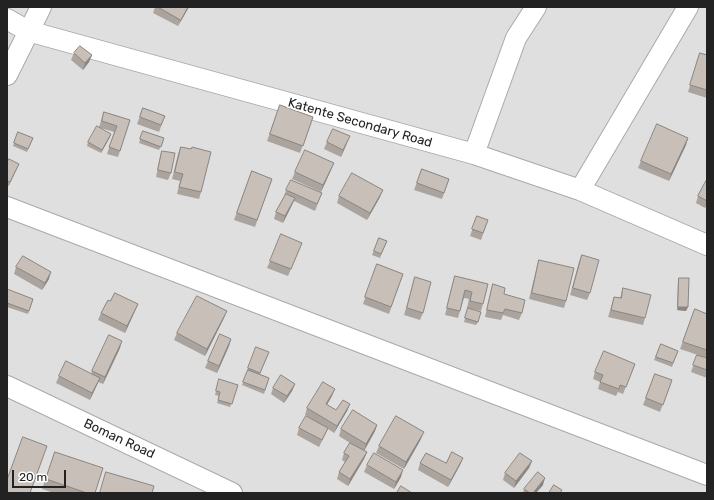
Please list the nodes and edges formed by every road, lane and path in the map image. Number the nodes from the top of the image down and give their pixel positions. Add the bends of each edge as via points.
1 (41, 7) edge
2 (536, 7) edge
3 (688, 7) edge
4 (7, 19) edge
5 (28, 31) junction
6 (7, 75) edge
7 (474, 154) junction
8 (580, 190) junction
9 (7, 207) edge
10 (707, 245) edge
11 (7, 386) edge
12 (707, 475) edge
13 (224, 491) edge

1 - 5 street
2 - 7 street via 516,38
3 - 8 street
4 - 5 street, Katente Secondary Road
5 - 6 street
5 - 7 street, Katente Secondary Road
7 - 8 street, Katente Secondary Road
8 - 10 street, Katente Secondary Road
9 - 12 street
11 - 13 street, Boman Road

